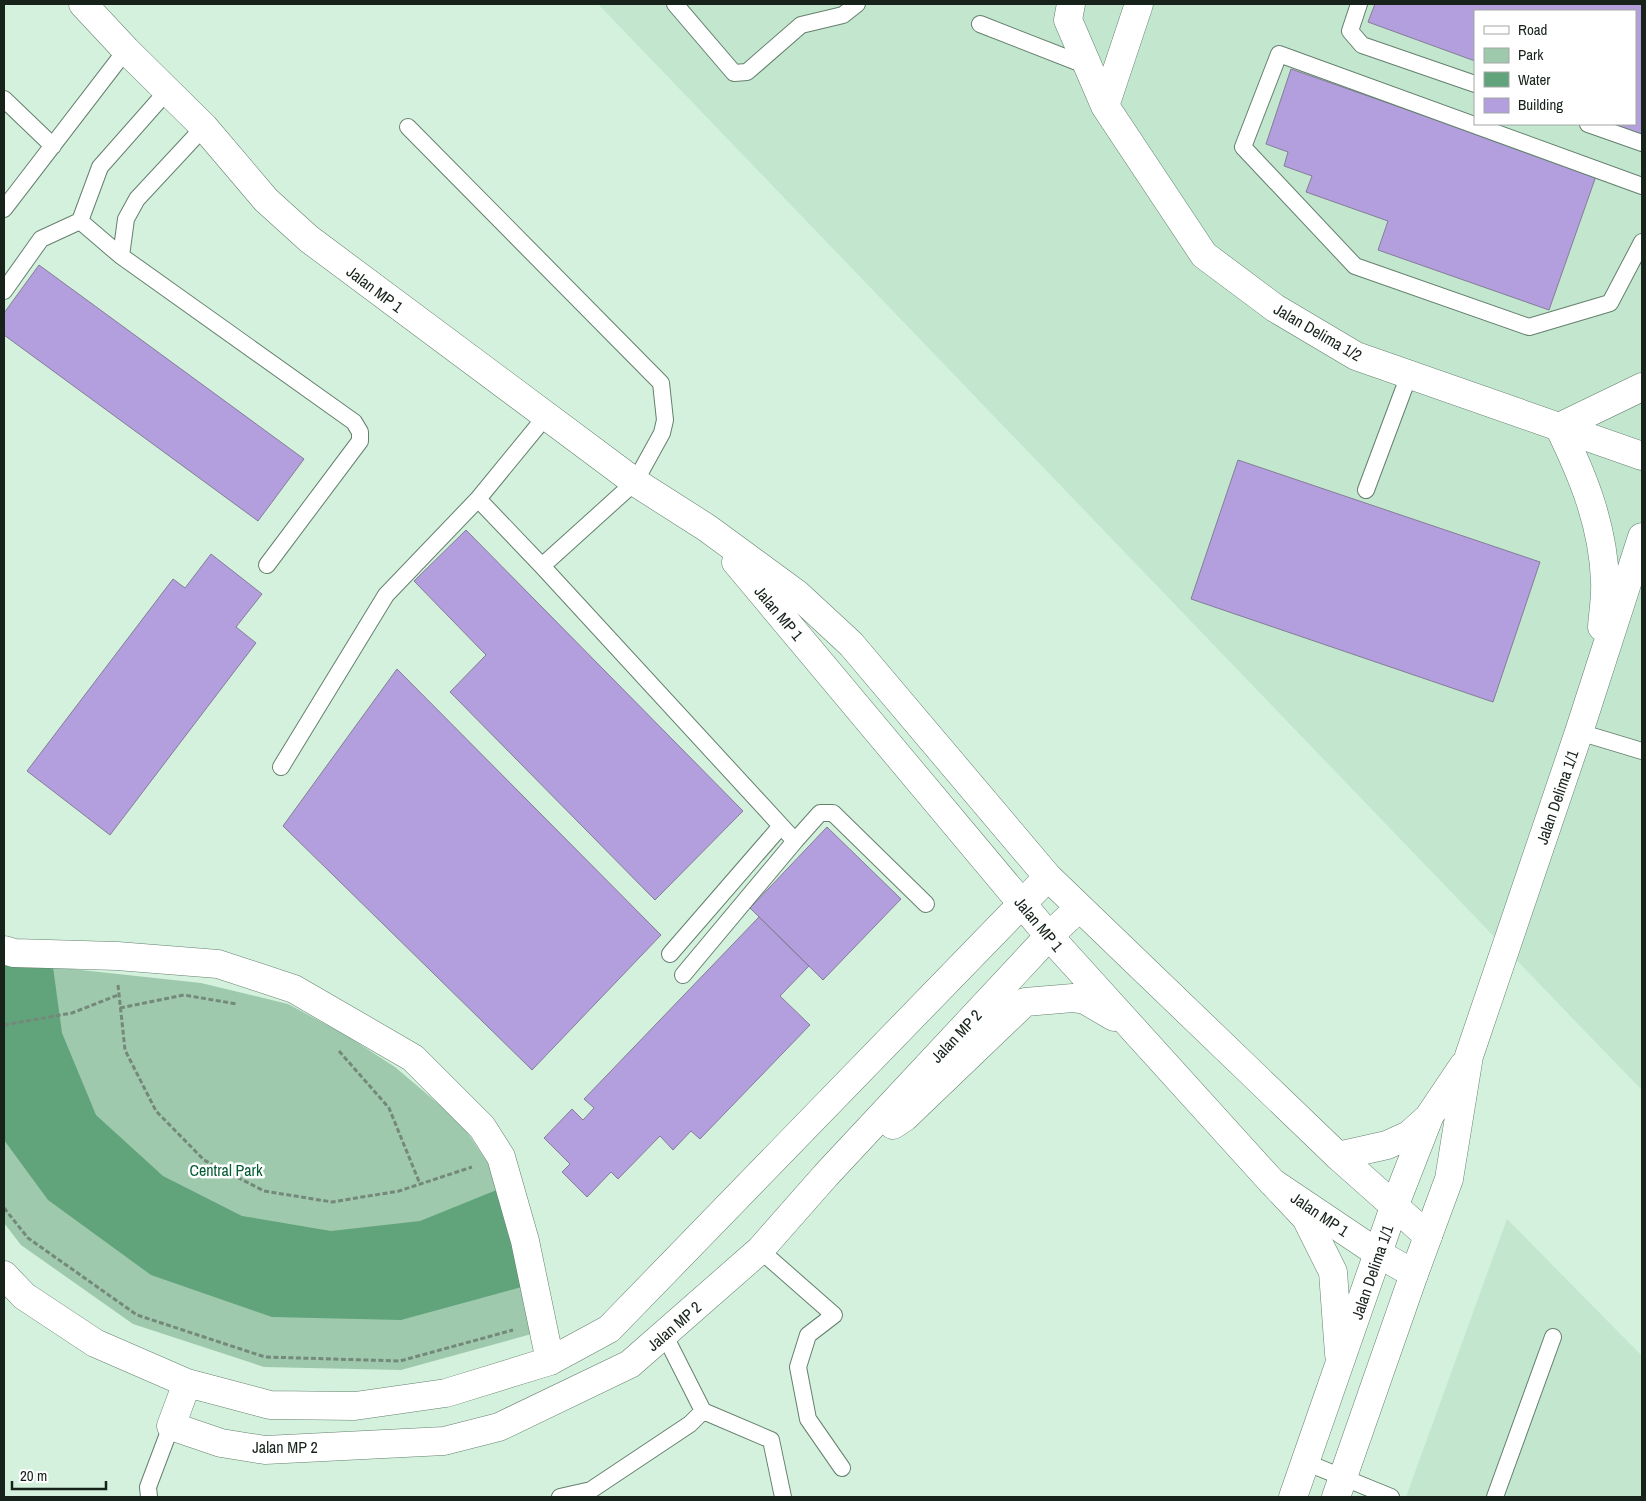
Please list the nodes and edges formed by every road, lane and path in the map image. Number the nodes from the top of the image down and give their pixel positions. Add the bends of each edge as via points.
1 (83, 4) edge
2 (675, 4) edge
3 (857, 4) edge
4 (1071, 4) edge
5 (1139, 4) edge
6 (1359, 4) edge
7 (980, 24) dead end
8 (126, 50) junction
9 (1088, 66) junction
10 (1115, 76) junction
11 (1474, 84) edge
12 (168, 90) junction
13 (4, 99) edge
14 (1105, 106) junction
15 (1474, 125) edge
16 (1474, 125) edge
17 (1591, 125) edge
18 (204, 127) junction
19 (408, 127) dead end
20 (1642, 143) edge
21 (52, 146) junction
22 (1642, 186) edge
23 (4, 209) edge
24 (80, 221) junction
25 (1642, 242) edge
26 (121, 256) junction
27 (4, 291) edge
28 (1409, 375) junction
29 (1642, 386) edge
30 (546, 416) junction
31 (1559, 427) junction
32 (1642, 456) edge
33 (634, 482) junction
34 (1366, 490) dead end
35 (478, 499) junction
36 (707, 528) junction
37 (1642, 537) edge
38 (267, 565) dead end
39 (542, 566) junction
40 (1600, 667) junction
41 (1579, 732) junction
42 (1642, 751) edge
43 (281, 767) dead end
44 (781, 826) junction
45 (795, 841) junction
46 (1048, 877) junction
47 (926, 904) dead end
48 (1022, 904) junction
49 (1079, 908) junction
50 (1049, 936) junction
51 (4, 950) edge
52 (670, 954) dead end
53 (117, 956) junction
54 (684, 975) dead end
55 (118, 995) junction
56 (238, 1004) dead end
57 (120, 1008) junction
58 (4, 1025) edge
59 (1133, 1028) junction
60 (336, 1047) dead end
61 (1469, 1056) junction
62 (1430, 1115) junction
63 (1338, 1156) junction
64 (501, 1157) junction
65 (826, 1175) junction
66 (1272, 1182) junction
67 (420, 1184) junction
68 (1394, 1207) junction
69 (4, 1208) edge
70 (1428, 1236) junction
71 (760, 1250) junction
72 (1379, 1254) junction
73 (1414, 1274) junction
74 (4, 1275) edge
75 (542, 1322) junction
76 (664, 1334) junction
77 (1553, 1337) dead end
78 (550, 1361) junction
79 (1340, 1365) junction
80 (187, 1383) junction
81 (703, 1411) junction
82 (171, 1426) junction
83 (1305, 1462) junction
84 (842, 1468) dead end
85 (1340, 1488) edge
86 (149, 1497) edge
87 (560, 1497) edge
88 (783, 1497) edge
89 (1293, 1497) edge
90 (1391, 1497) edge
91 (1495, 1497) edge

1 - 8 street, Jalan MP 1
2 - 3 lane via 734,73 746,72 801,25 843,15
4 - 9 street, Jalan Delima 1/2 via 1068,20
5 - 10 street
6 - 11 lane via 1350,31 1362,45
7 - 9 lane
8 - 12 street, Jalan MP 1
8 - 21 lane
9 - 10 lane
9 - 14 street, Jalan Delima 1/2
10 - 14 street
12 - 18 street, Jalan MP 1
12 - 24 lane via 100,167
13 - 21 lane
14 - 28 street, Jalan Delima 1/2 via 1204,255 1275,308 1356,356
15 - 25 lane via 1279,54 1244,147 1355,266 1529,327 1610,303
16 - 22 lane
17 - 20 lane
18 - 26 lane via 137,199 126,219
18 - 30 street, Jalan MP 1 via 266,200 309,239
19 - 33 lane via 661,384 665,420 662,433
21 - 23 lane
24 - 26 lane
24 - 27 lane via 41,239
26 - 38 lane via 354,422 360,432 360,441
28 - 31 street, Jalan Delima 1/2
28 - 34 lane
29 - 31 street
30 - 33 street, Jalan MP 1
30 - 35 lane
31 - 32 street, Jalan Delima 1/2
31 - 40 street via 1591,501 1600,540 1605,581
33 - 36 street, Jalan MP 1
33 - 39 lane
35 - 39 lane
35 - 43 lane via 386,594
36 - 46 street, Jalan MP 1 via 797,594 851,644
36 - 48 street, Jalan MP 1
37 - 40 street, Jalan Delima 1/1
39 - 44 lane
40 - 41 street, Jalan Delima 1/1
41 - 42 lane
41 - 61 street, Jalan Delima 1/1
44 - 45 lane
44 - 52 lane
45 - 47 lane via 820,814 833,813
45 - 54 lane
46 - 48 street
46 - 49 street, Jalan MP 1
48 - 50 street, Jalan MP 1
48 - 78 street via 610,1329
49 - 50 street, Jalan MP 2
49 - 63 street, Jalan MP 1
50 - 59 street, Jalan MP 1
50 - 65 street, Jalan MP 2
51 - 53 street via 14,954
53 - 55 path
53 - 64 street via 218,964 294,989 413,1058 482,1128
55 - 57 path
55 - 58 path via 72,1013
56 - 57 path via 184,995
57 - 67 path via 126,1050 156,1111 204,1160 264,1191 332,1202 399,1191
59 - 65 street via 1085,1000 1025,1002 905,1117
59 - 66 street, Jalan MP 1
60 - 67 path via 389,1108
61 - 62 street, Jalan Delima 1/1
61 - 70 street, Jalan Delima 1/1 via 1449,1179
62 - 63 street via 1409,1135 1387,1145
62 - 68 street, Jalan Delima 1/1
63 - 68 street, Jalan MP 1
64 - 67 path
64 - 75 street via 525,1240
65 - 71 street, Jalan MP 2
66 - 72 street, Jalan MP 1
66 - 79 street via 1306,1218 1333,1272
68 - 70 street, Jalan MP 1
68 - 72 street, Jalan Delima 1/1
69 - 75 path via 28,1238 137,1315 265,1358 400,1361
70 - 73 street, Jalan Delima 1/1
71 - 76 street, Jalan MP 2
71 - 84 lane via 834,1315 808,1335 798,1367 808,1419
72 - 73 street, Jalan MP 1
72 - 79 street, Jalan Delima 1/1
73 - 85 street, Jalan Delima 1/1
74 - 80 street via 24,1296 95,1343
75 - 78 street
76 - 81 lane
76 - 82 street, Jalan MP 2 via 630,1364 499,1426 444,1441 265,1450 221,1443
77 - 91 lane
78 - 80 street via 446,1393 356,1406 270,1405
79 - 83 street, Jalan Delima 1/1
80 - 82 street
81 - 87 lane via 690,1424 591,1490
81 - 88 lane via 771,1440
82 - 86 lane via 148,1487
83 - 85 lane
83 - 89 street, Jalan Delima 1/1
85 - 90 lane

